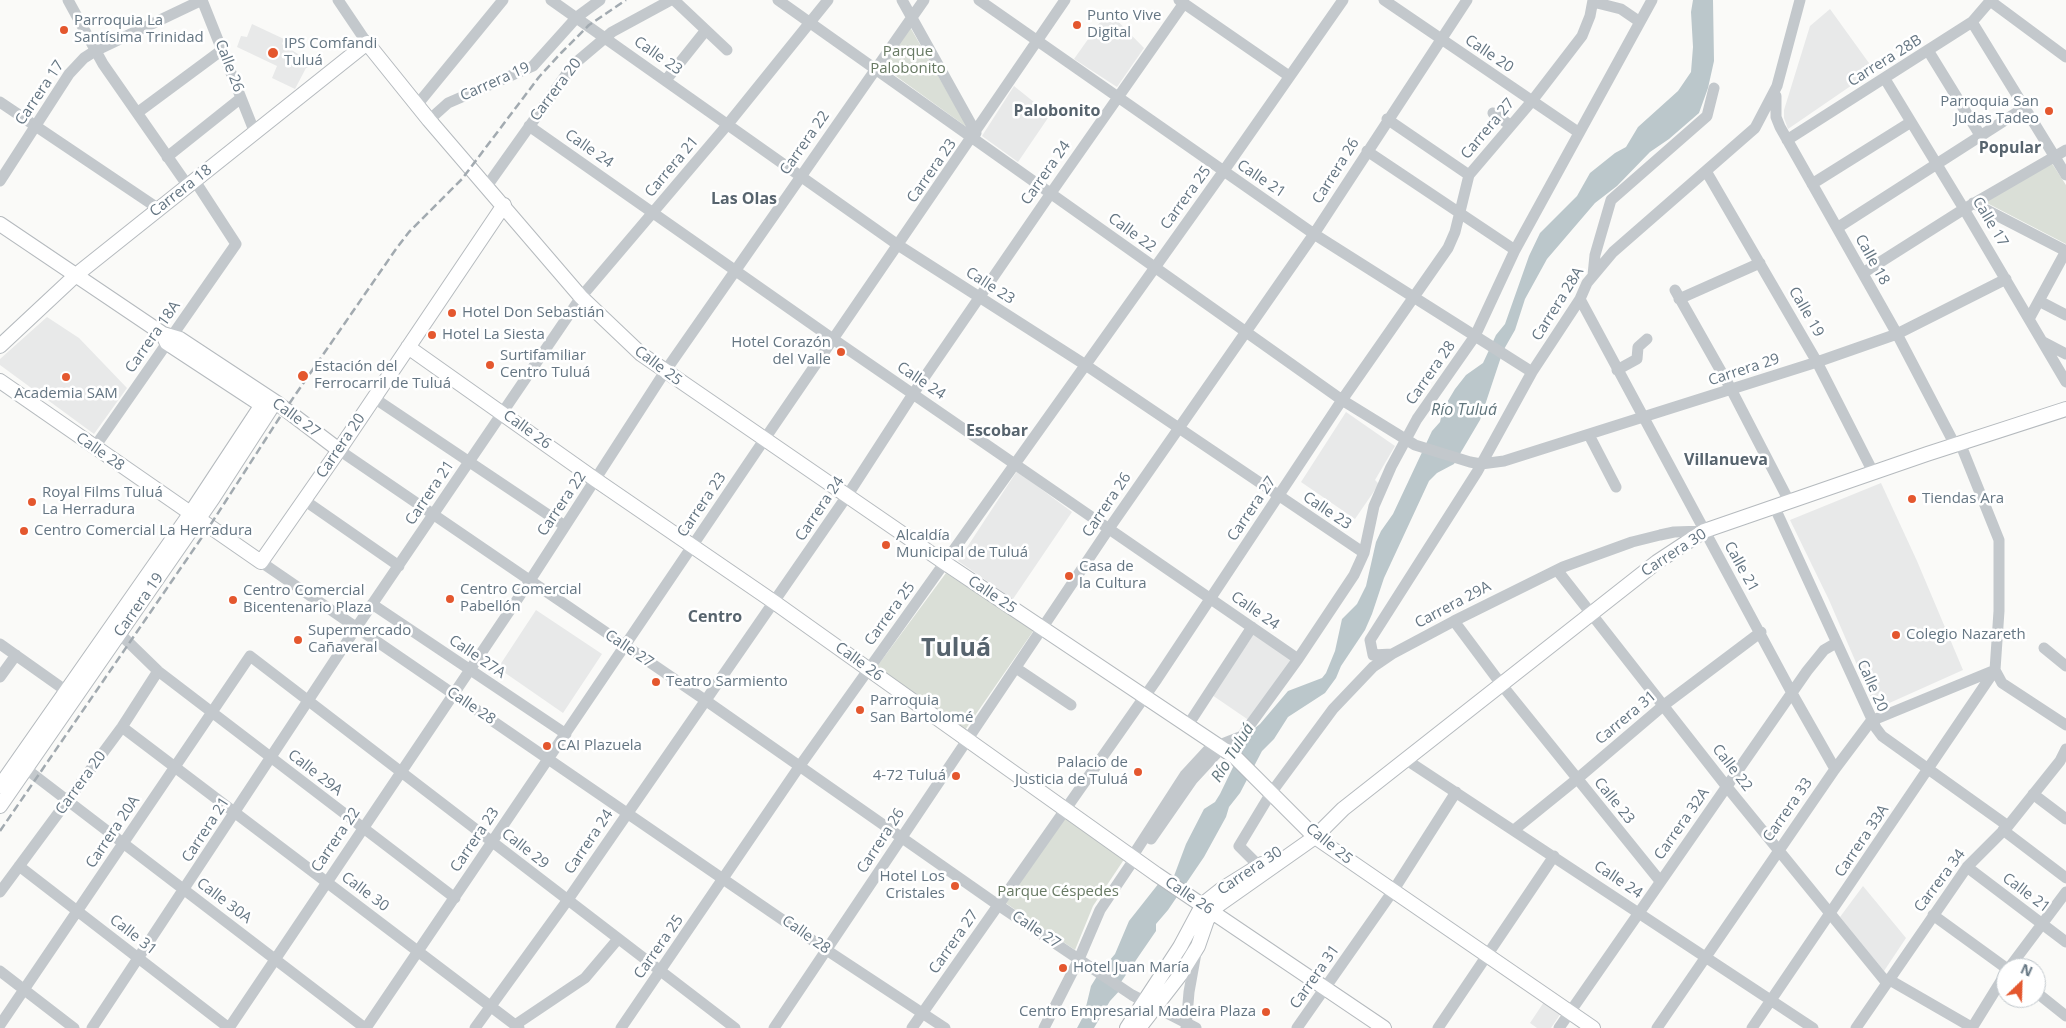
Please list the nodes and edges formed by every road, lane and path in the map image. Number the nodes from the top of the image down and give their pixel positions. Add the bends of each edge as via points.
1 (68, 0) edge
2 (202, 0) edge
3 (338, 0) edge
4 (503, 0) edge
5 (551, 0) edge
6 (600, 0) edge
7 (673, 0) edge
8 (778, 0) edge
9 (828, 0) edge
10 (902, 0) edge
11 (924, 0) edge
12 (979, 0) edge
13 (1065, 0) edge
14 (1343, 0) edge
15 (1384, 0) edge
16 (1467, 0) edge
17 (1652, 0) edge
18 (1800, 0) edge
19 (1990, 0) edge
20 (1593, 1) edge
21 (1182, 2) edge
22 (564, 4) edge
23 (577, 17) junction
24 (911, 18) junction
25 (1640, 22) junction
26 (1972, 22) junction
27 (810, 23) junction
28 (706, 30) junction
29 (605, 37) junction
30 (1441, 40) junction
31 (1037, 42) junction
32 (367, 43) junction
33 (222, 50) junction
34 (727, 50) dead end
35 (95, 51) junction
36 (1929, 52) junction
37 (2066, 57) edge
38 (875, 69) junction
39 (1290, 76) junction
40 (1885, 79) junction
41 (666, 80) junction
42 (1777, 86) junction
43 (1714, 88) dead end
44 (1117, 97) junction
45 (241, 98) junction
46 (1532, 101) junction
47 (0, 102) edge
48 (417, 104) junction
49 (2024, 108) junction
50 (137, 113) junction
51 (1493, 113) dead end
52 (1387, 119) junction
53 (429, 120) junction
54 (1759, 122) junction
55 (1912, 122) junction
56 (728, 124) junction
57 (1510, 125) junction
58 (36, 126) junction
59 (529, 126) junction
60 (1780, 127) junction
61 (1578, 132) junction
62 (255, 133) junction
63 (1980, 135) junction
64 (974, 136) junction
65 (1787, 140) junction
66 (2066, 150) edge
67 (1367, 151) junction
68 (167, 157) junction
69 (2055, 157) junction
70 (1936, 163) junction
71 (1706, 171) junction
72 (1223, 172) junction
73 (1469, 175) junction
74 (2066, 175) edge
75 (800, 177) junction
76 (0, 181) edge
77 (191, 184) junction
78 (1812, 184) junction
79 (487, 186) junction
80 (1050, 193) junction
81 (504, 205) junction
82 (1969, 206) junction
83 (159, 209) junction
84 (654, 212) junction
85 (1459, 213) junction
86 (0, 224) edge
87 (1837, 228) junction
88 (1314, 234) junction
89 (898, 245) junction
90 (1515, 250) junction
91 (2066, 251) edge
92 (1760, 263) junction
93 (1154, 267) junction
94 (735, 271) junction
95 (1862, 273) junction
96 (1594, 274) junction
97 (76, 275) junction
98 (2006, 279) junction
99 (581, 297) junction
100 (980, 297) junction
101 (1412, 297) junction
102 (1580, 299) junction
103 (2039, 301) junction
104 (2066, 315) edge
105 (2029, 319) junction
106 (1245, 332) junction
107 (1897, 334) junction
108 (1475, 336) junction
109 (167, 338) junction
110 (1647, 339) dead end
111 (833, 340) junction
112 (2042, 342) junction
113 (0, 346) edge
114 (408, 347) junction
115 (2066, 354) edge
116 (1817, 362) junction
117 (1084, 364) junction
118 (1617, 370) junction
119 (1532, 372) junction
120 (664, 373) junction
121 (0, 381) edge
122 (2066, 382) edge
123 (1731, 389) junction
124 (913, 394) junction
125 (374, 398) junction
126 (1342, 400) junction
127 (268, 403) junction
128 (2066, 409) edge
129 (503, 413) junction
130 (1643, 419) junction
131 (1178, 428) junction
132 (1589, 435) junction
133 (764, 440) junction
134 (1410, 443) junction
135 (1958, 444) junction
136 (94, 448) junction
137 (337, 453) junction
138 (469, 462) junction
139 (1016, 464) junction
140 (1481, 464) junction
141 (1873, 472) junction
142 (596, 480) junction
143 (1616, 487) dead end
144 (847, 496) junction
145 (1279, 496) junction
146 (304, 500) junction
147 (1788, 501) junction
148 (1774, 506) junction
149 (433, 516) junction
150 (194, 517) junction
151 (565, 526) junction
152 (1108, 530) junction
153 (1704, 531) junction
154 (692, 546) junction
155 (1364, 553) junction
156 (261, 562) junction
157 (945, 563) junction
158 (399, 566) junction
159 (1557, 570) junction
160 (529, 582) junction
161 (1210, 598) junction
162 (774, 602) junction
163 (372, 604) junction
164 (1590, 614) junction
165 (1454, 621) junction
166 (1252, 627) junction
167 (356, 628) junction
168 (1043, 628) junction
169 (1761, 632) junction
170 (120, 634) junction
171 (1836, 643) junction
172 (0, 644) edge
173 (626, 646) junction
174 (2044, 648) dead end
175 (1392, 654) junction
176 (16, 655) junction
177 (250, 656) joint
178 (1298, 659) junction
179 (2066, 666) edge
180 (1016, 668) junction
181 (868, 669) junction
182 (470, 670) junction
183 (1995, 670) junction
184 (158, 671) junction
185 (0, 678) edge
186 (1501, 684) junction
187 (453, 694) junction
188 (1793, 694) junction
189 (71, 695) junction
190 (1145, 695) junction
191 (308, 700) junction
192 (705, 700) junction
193 (1071, 704) dead end
194 (1664, 705) junction
195 (212, 712) junction
196 (1871, 721) junction
197 (1188, 725) junction
198 (2066, 725) edge
199 (122, 727) junction
200 (566, 734) junction
201 (966, 740) junction
202 (1220, 747) junction
203 (2066, 749) edge
204 (271, 758) junction
205 (549, 759) junction
206 (1405, 759) junction
207 (2063, 759) edge
208 (21, 765) junction
209 (175, 767) junction
210 (799, 767) junction
211 (1929, 768) junction
212 (1835, 769) junction
213 (400, 772) junction
214 (1578, 779) junction
215 (0, 786) edge
216 (1726, 787) junction
217 (1268, 790) junction
218 (1456, 792) junction
219 (2033, 794) junction
220 (68, 801) junction
221 (0, 806) edge
222 (1065, 809) junction
223 (235, 812) junction
224 (626, 813) junction
225 (2066, 819) edge
226 (362, 828) junction
227 (2006, 828) junction
228 (1514, 830) junction
229 (1312, 834) junction
230 (901, 838) junction
231 (492, 843) junction
232 (124, 844) junction
233 (1778, 851) junction
234 (1554, 856) junction
235 (1134, 860) junction
236 (19, 866) junction
237 (1259, 866) junction
238 (1967, 867) junction
239 (2066, 878) edge
240 (725, 879) junction
241 (326, 881) junction
242 (1660, 881) junction
243 (185, 890) junction
244 (1393, 891) junction
245 (0, 892) edge
246 (2066, 892) edge
247 (455, 898) junction
248 (567, 901) junction
249 (1202, 904) junction
250 (998, 905) junction
251 (78, 911) junction
252 (1640, 912) junction
253 (1831, 914) junction
254 (1933, 915) junction
255 (2043, 924) junction
256 (618, 939) junction
257 (2066, 942) edge
258 (1198, 946) junction
259 (418, 951) junction
260 (828, 951) junction
261 (1487, 957) junction
262 (1706, 957) junction
263 (139, 958) junction
264 (2016, 958) edge
265 (275, 959) junction
266 (1079, 959) junction
267 (1996, 960) edge
268 (0, 971) edge
269 (660, 971) junction
270 (1887, 981) junction
271 (1325, 988) junction
272 (1996, 989) edge
273 (25, 990) junction
274 (2046, 1000) edge
275 (1144, 1001) junction
276 (1771, 1001) junction
277 (491, 1007) junction
278 (1570, 1012) junction
279 (922, 1014) junction
280 (2066, 1016) edge
281 (0, 1025) edge
282 (517, 1026) edge
283 (1190, 1026) edge
284 (74, 1028) edge
285 (92, 1028) edge
286 (229, 1028) edge
287 (365, 1028) edge
288 (475, 1028) edge
289 (621, 1028) edge
290 (736, 1028) edge
291 (774, 1028) edge
292 (912, 1028) edge
293 (945, 1028) edge
294 (1044, 1028) edge
295 (1127, 1028) edge
296 (1139, 1028) edge
297 (1297, 1028) edge
298 (1384, 1028) edge
299 (1438, 1028) edge
300 (1558, 1028) edge
301 (1593, 1028) edge
302 (1657, 1028) edge
303 (1752, 1028) edge
304 (1813, 1028) edge
305 (1856, 1028) edge
306 (1972, 1028) edge

1 - 35 street
2 - 33 street, Calle 26
2 - 35 street, Carrera 17
3 - 32 street, Calle 25
4 - 48 street
5 - 22 street
6 - 23 street, Carrera 19
7 - 28 street
7 - 29 street, Carrera 20
8 - 27 street, Calle 22
9 - 27 street, Carrera 21
10 - 24 street
11 - 24 street, Carrera 22
12 - 31 street, Calle 21
13 - 31 street, Carrera 23
14 - 39 street, Carrera 25
15 - 30 street, Calle 20
16 - 30 street, Carrera 26
17 - 25 street, Carrera 28
18 - 42 street, Carrera 28A
19 - 26 street, Carrera 28B
19 - 37 street
20 - 25 street via 1620,9
20 - 46 street, Carrera 27 via 1582,36
21 - 39 street
21 - 44 street, Carrera 24
22 - 23 street
23 - 29 street, Calle 23
23 - 53 street, Carrera 19 via 533,66 448,103
24 - 38 street, Carrera 22
24 - 64 street
25 - 61 street, Carrera 28
26 - 36 street, Carrera 28B
26 - 49 street
27 - 38 street, Calle 22
27 - 56 street, Carrera 21
28 - 34 street
28 - 41 street
29 - 41 street, Calle 23
29 - 59 street, Carrera 20 via 568,70
30 - 46 street, Calle 20
30 - 52 street, Carrera 26
31 - 44 street, Calle 21
31 - 64 street, Carrera 23
32 - 48 main road, Calle 25
32 - 62 main road, Carrera 18
33 - 45 street, Calle 26
33 - 50 street
35 - 50 street
35 - 58 street, Carrera 17 via 69,74
36 - 40 street, Carrera 28B
36 - 63 street
38 - 64 street, Calle 22
38 - 75 street, Carrera 22
39 - 72 street, Carrera 25
40 - 55 street, Calle 17
40 - 65 street, Carrera 28B
41 - 56 street, Calle 23
42 - 54 street, Carrera 28A
42 - 60 street, Calle 18 via 1775,108
43 - 96 street via 1707,116 1611,200 1595,255
44 - 72 street, Calle 21
44 - 80 street, Carrera 24
45 - 62 street, Calle 26
45 - 68 street
46 - 57 street, Carrera 27
46 - 61 street, Calle 20
47 - 58 street
48 - 53 main road, Calle 25
49 - 63 street
49 - 69 street
50 - 68 street
51 - 57 street
52 - 67 street, Carrera 26
52 - 73 street
53 - 79 main road, Calle 25
54 - 60 street via 1769,120
54 - 71 street, Carrera 28A via 1746,138
55 - 70 street, Calle 17
55 - 78 street
56 - 75 street, Calle 23
56 - 84 street, Carrera 21
57 - 73 street, Carrera 27
58 - 76 street, Carrera 17
58 - 83 street
59 - 79 street, Carrera 20
59 - 84 street, Calle 24
60 - 65 street, Calle 18
61 - 90 street, Carrera 28
62 - 77 main road, Carrera 18
63 - 70 street
64 - 80 street, Calle 22
64 - 89 street, Carrera 23
65 - 78 street, Calle 18
66 - 69 street
67 - 85 street
67 - 88 street, Carrera 26
68 - 77 street
69 - 74 street
69 - 82 street
70 - 82 street, Calle 17
70 - 87 street
71 - 92 street, Calle 19
71 - 96 street, Carrera 28A via 1614,252
72 - 88 street, Calle 21
72 - 93 street, Carrera 25
73 - 85 street, Carrera 27
75 - 89 street, Calle 23
75 - 94 street, Carrera 22
77 - 83 main road, Carrera 18
77 - 109 street, Carrera 18A via 236,244
78 - 87 street, Calle 18
79 - 81 main road, Calle 25
80 - 93 street, Calle 22
80 - 100 street, Carrera 24
81 - 99 main road, Calle 25
81 - 114 main road, Carrera 20
82 - 91 street
82 - 95 street
82 - 98 street, Calle 17
83 - 97 main road, Carrera 18
84 - 94 street, Calle 24
84 - 99 street, Carrera 21
85 - 90 street
85 - 101 street, Carrera 27 via 1448,248
86 - 97 main road, Calle 27
87 - 95 street, Calle 18
88 - 101 street, Calle 21
88 - 106 street, Carrera 26
89 - 100 street, Calle 23
89 - 111 street, Carrera 23
90 - 108 street, Carrera 28
91 - 103 street
92 - 116 street, Calle 19
92 - 123 street via 1677,294
93 - 106 street, Calle 22
93 - 117 street, Carrera 25
94 - 111 street, Calle 24
94 - 120 street, Carrera 22
95 - 107 street, Calle 18
96 - 102 street, Carrera 28A
97 - 109 main road, Calle 27
97 - 113 main road, Carrera 18
98 - 105 street, Calle 17
98 - 107 street, Carrera 29
99 - 120 main road, Calle 25 via 628,344
99 - 129 street, Carrera 21
100 - 117 street, Calle 23
100 - 124 street, Carrera 24
101 - 108 street, Calle 21
101 - 126 street, Carrera 27
102 - 118 street, Calle 21
102 - 119 street, Carrera 28A
103 - 104 street
103 - 105 street
105 - 112 street, Calle 17
106 - 126 street, Calle 22
106 - 131 street, Carrera 26
107 - 116 street, Carrera 29
107 - 135 street, Calle 18
108 - 119 street, Calle 21
108 - 134 street, Carrera 28 via 1417,419
109 - 127 main road, Calle 27 via 180,339
109 - 136 street, Carrera 18A
110 - 118 street via 1638,347 1637,359
111 - 124 street, Calle 24
111 - 133 street, Carrera 23
112 - 115 street
112 - 122 street, Calle 17
114 - 125 main road, Carrera 20
114 - 129 main road, Calle 26
116 - 123 street, Carrera 29
116 - 141 street, Calle 19
117 - 131 street, Calle 23
117 - 139 street, Carrera 25
118 - 130 street, Calle 21
119 - 140 street, Carrera 28A
120 - 133 main road, Calle 25
120 - 142 street, Carrera 22
121 - 136 main road, Calle 28
123 - 130 street, Carrera 29
123 - 147 street
124 - 139 street, Calle 24
124 - 144 street, Carrera 24
125 - 137 main road, Carrera 20
125 - 138 street
126 - 134 street, Calle 22
126 - 145 street, Carrera 27
127 - 137 main road, Calle 27
127 - 150 main road, Carrera 19
128 - 135 main road, Carrera 30
129 - 138 street, Carrera 21
129 - 142 main road, Calle 26
130 - 132 street, Carrera 29
130 - 153 street, Calle 21
131 - 145 street, Calle 23
131 - 152 street, Carrera 26
132 - 140 street, Carrera 29 via 1504,462
132 - 143 street
133 - 144 main road, Calle 25
133 - 154 street, Carrera 23
134 - 140 street, Calle 22
134 - 155 street, Carrera 28 via 1374,506
135 - 141 main road, Carrera 30
135 - 183 street, Calle 18 via 1999,540
136 - 150 main road, Calle 28
137 - 146 main road, Carrera 20
137 - 149 street, Calle 27
138 - 149 street, Carrera 21
138 - 151 street
139 - 152 street, Calle 24
139 - 157 street, Carrera 25
140 - 175 street, Carrera 28A via 1370,640 1374,655
141 - 147 main road, Carrera 30
142 - 151 street, Carrera 22
142 - 154 main road, Calle 26
144 - 157 main road, Calle 25
144 - 162 street, Carrera 24
145 - 155 street, Calle 23
145 - 161 street, Carrera 27
146 - 156 main road, Carrera 20
146 - 158 street
147 - 148 main road, Carrera 30
148 - 153 main road, Carrera 30
148 - 171 street, Calle 20
149 - 158 street, Carrera 21
149 - 160 street, Calle 27
150 - 156 main road, Calle 28
150 - 170 main road, Carrera 19
150 - 189 main road, Carrera 19
151 - 160 street, Carrera 22
152 - 161 street, Calle 24
152 - 168 street, Carrera 26
153 - 159 street, Carrera 29A via 1674,532 1632,542
153 - 164 main road, Carrera 30 via 1657,562
153 - 169 street, Calle 21
154 - 162 main road, Calle 26
154 - 173 street, Carrera 23
155 - 178 street, Carrera 28 via 1354,575
156 - 167 street, Calle 28
157 - 168 main road, Calle 25
157 - 181 street, Carrera 25
158 - 163 street, Carrera 21
159 - 164 street, Calle 22
159 - 165 street, Carrera 29A
160 - 173 street, Calle 27
160 - 182 street, Carrera 22
161 - 166 street, Calle 24
161 - 190 street, Carrera 27
162 - 181 main road, Calle 26
162 - 192 street, Carrera 24
163 - 167 street, Carrera 21
163 - 182 street, Calle 27A
164 - 186 main road, Carrera 30
164 - 194 street, Calle 22
165 - 175 street, Carrera 29A
165 - 186 street, Calle 23
166 - 178 street, Calle 24
166 - 197 street
167 - 187 street, Calle 28
167 - 191 street, Carrera 21
168 - 180 street, Carrera 26
168 - 190 main road, Calle 25
169 - 188 street, Calle 21
169 - 194 street, Carrera 31
170 - 184 street, Calle 29A
170 - 189 main road, Carrera 19
171 - 188 street, Carrera 32A via 1824,650
171 - 196 street, Calle 20
172 - 176 street
173 - 192 street, Calle 27
173 - 200 street, Carrera 23
174 - 179 street
175 - 217 street, Carrera 29A via 1373,667 1333,709
176 - 185 street
176 - 189 street
177 - 191 street, Calle 29
177 - 195 street, Carrera 20A
178 - 202 street, Carrera 28 via 1242,736
180 - 193 street
180 - 201 street, Carrera 26
181 - 201 main road, Calle 26
181 - 210 street, Carrera 25
182 - 187 street, Carrera 22
182 - 200 street, Calle 27A
183 - 196 street
183 - 198 street via 2002,682
183 - 211 street, Carrera 33A
184 - 195 street, Calle 29A
184 - 199 street, Carrera 20
186 - 206 main road, Carrera 30
186 - 214 street, Calle 23
187 - 205 street, Calle 28
187 - 213 street, Carrera 22
188 - 212 street, Calle 21
188 - 216 street, Carrera 32A
189 - 208 main road, Carrera 19
190 - 197 main road, Calle 25
190 - 222 street, Carrera 27
191 - 204 street, Carrera 21
191 - 213 street, Calle 29
192 - 210 street, Calle 27
192 - 224 street, Carrera 24
194 - 214 street, Carrera 31
194 - 216 street, Calle 22
195 - 204 street, Calle 29A
195 - 209 street, Carrera 20A
196 - 211 street, Calle 20 via 1882,736
196 - 212 street, Carrera 33
197 - 202 main road, Calle 25
199 - 209 street, Calle 30
199 - 220 street, Carrera 20
200 - 205 street, Carrera 23
201 - 222 main road, Calle 26
201 - 230 street, Carrera 26
202 - 217 main road, Calle 25 via 1235,757
202 - 235 street, Carrera 28 via 1209,749 1184,775
203 - 207 street, Carrera 34
204 - 223 street, Carrera 21
204 - 226 street, Calle 29A
205 - 224 street, Calle 28
205 - 231 street, Carrera 23
206 - 218 street, Calle 24
206 - 229 main road, Carrera 30
207 - 219 street, Carrera 34
208 - 215 main road, Carrera 19
208 - 220 street, Calle 30A
208 - 221 main road, Carrera 19
209 - 223 street, Calle 30
209 - 232 street, Carrera 20A
210 - 230 street, Calle 27
210 - 240 street, Carrera 25
211 - 227 street, Calle 20
211 - 253 street, Carrera 33A
212 - 233 street, Carrera 33
213 - 226 street, Carrera 22
213 - 231 street, Calle 29
214 - 228 street, Carrera 31
214 - 242 street, Calle 23
216 - 233 street, Calle 22
216 - 242 street, Carrera 32A
217 - 229 main road, Calle 25
217 - 237 street via 1239,846
218 - 228 street, Calle 24
218 - 244 street, Carrera 31
219 - 225 street
219 - 227 street, Carrera 34
220 - 232 street, Calle 30A
220 - 236 street, Carrera 20
222 - 235 main road, Calle 26
222 - 250 street, Carrera 27
223 - 241 street, Calle 30
223 - 243 street, Carrera 21
224 - 240 street, Calle 28
224 - 248 street, Carrera 24
226 - 241 street, Carrera 22
226 - 247 street, Calle 29A
227 - 238 street, Carrera 34
227 - 239 street, Calle 20
228 - 234 street, Calle 24
229 - 237 main road, Carrera 30
229 - 244 main road, Calle 25
229 - 249 main road, Carrera 30 via 1229,897
230 - 250 street, Calle 27
230 - 260 street, Carrera 26
231 - 247 street, Carrera 23
231 - 248 street, Calle 29
232 - 243 street, Calle 30A
232 - 251 street, Carrera 20A
233 - 253 street, Calle 22
233 - 262 street, Carrera 33
234 - 252 street, Calle 24
234 - 261 street
235 - 249 main road, Calle 26
235 - 266 street, Carrera 28 via 1100,910
236 - 245 street, Carrera 20
236 - 251 street, Calle 31
237 - 249 main road, Carrera 30
238 - 254 street, Carrera 34
238 - 255 street, Calle 21
240 - 260 street, Calle 28
240 - 269 street, Carrera 25
241 - 259 street, Calle 30
241 - 265 street, Carrera 22
242 - 252 street, Carrera 32A
243 - 263 street, Carrera 21
243 - 265 street, Calle 30A
244 - 261 main road, Calle 25
244 - 271 street, Carrera 31
246 - 255 street
247 - 259 street, Carrera 23
248 - 256 street, Calle 29
248 - 277 street, Carrera 24
249 - 258 main road, Carrera 30
249 - 271 main road, Calle 26
249 - 275 main road, Carrera 30 via 1180,947
250 - 266 street, Calle 27
250 - 279 street, Carrera 27
251 - 263 street, Calle 31
251 - 273 street, Carrera 20A
252 - 262 street, Calle 24
252 - 278 street, Carrera 32A
253 - 270 street, Calle 22
253 - 276 street, Carrera 33A
254 - 267 street
254 - 270 street, Carrera 34
255 - 257 street, Calle 21
255 - 264 street
256 - 269 street, Calle 29
256 - 282 street via 585,978
258 - 275 main road, Carrera 30 via 1180,975
258 - 283 street via 1189,992
259 - 277 street, Calle 30
259 - 287 street, Carrera 23
260 - 279 street, Calle 28
260 - 291 street, Carrera 26
261 - 278 main road, Calle 25
261 - 299 street
262 - 276 street, Calle 24
262 - 302 street, Carrera 33
263 - 285 street, Carrera 21
263 - 286 street, Calle 31
265 - 286 street, Carrera 22
265 - 287 street, Calle 30A
266 - 275 street, Calle 27
266 - 294 street, Carrera 28
268 - 273 street
269 - 289 street, Carrera 25
269 - 290 street, Calle 29
270 - 305 street, Carrera 34
270 - 306 street, Calle 22
271 - 297 street, Carrera 31
271 - 298 main road, Calle 26
272 - 306 street
273 - 281 street, Carrera 20A
273 - 284 street
274 - 280 street
275 - 283 street, Calle 27
275 - 295 main road, Carrera 30
275 - 296 main road, Carrera 30
276 - 303 street, Carrera 33A
276 - 304 street, Calle 24
277 - 282 street, Calle 30
277 - 288 street, Carrera 24
278 - 300 street, Carrera 32A
278 - 301 main road, Calle 25
279 - 292 street, Carrera 27
279 - 293 street, Calle 28

